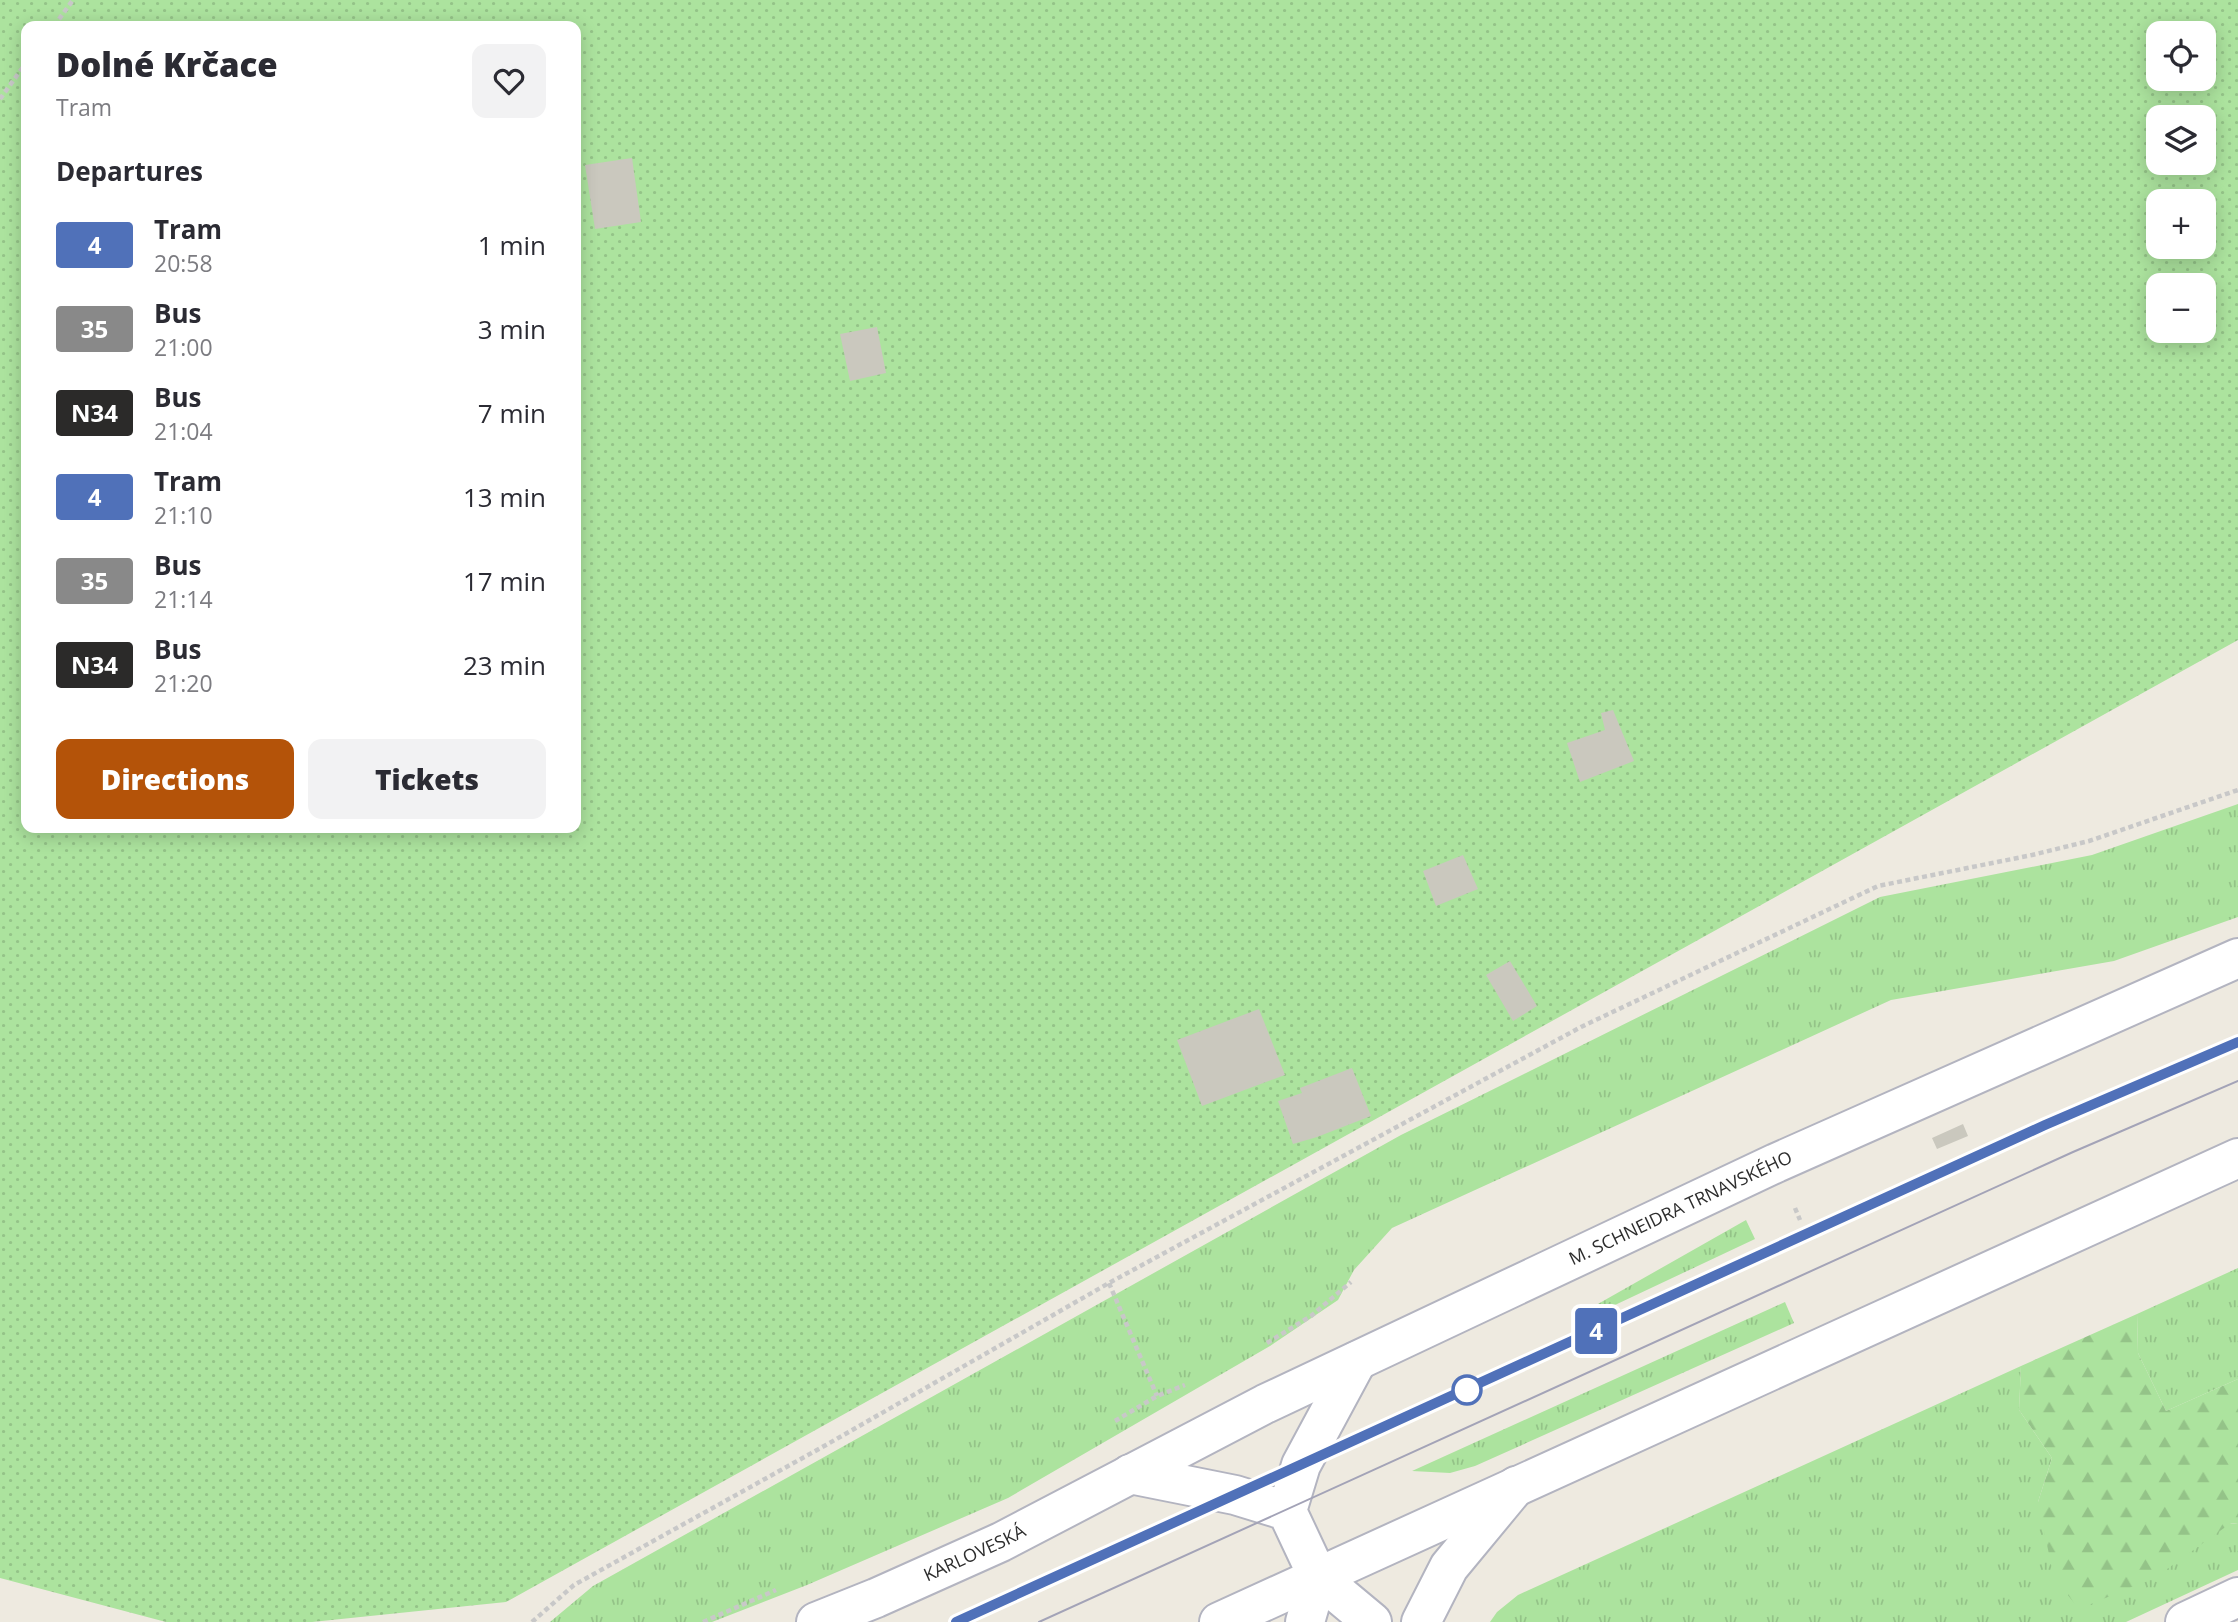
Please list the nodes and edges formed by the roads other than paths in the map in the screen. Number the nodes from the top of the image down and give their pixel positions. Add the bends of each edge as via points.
1 (2238, 958) edge
2 (2238, 1158) edge
3 (1357, 1361) junction
4 (1130, 1474) junction
5 (1516, 1486) junction
6 (1287, 1511) junction
7 (1318, 1577) junction
8 (2238, 1597) edge
9 (816, 1622) edge
10 (1219, 1622) edge
11 (1305, 1622) edge
12 (1372, 1622) edge
13 (1421, 1622) edge
14 (2185, 1622) edge

1 - 3 main road, M. SCHNEIDRA TRNAVSKÉHO via 1776,1163
2 - 5 main road
3 - 4 main road, M. SCHNEIDRA TRNAVSKÉHO
3 - 6 main road via 1301,1465
4 - 6 main road via 1235,1495
4 - 9 main road, KARLOVESKÁ via 1000,1542
5 - 7 main road
5 - 13 main road via 1449,1567
6 - 7 main road
7 - 10 main road
7 - 11 main road
7 - 12 main road
8 - 14 main road

